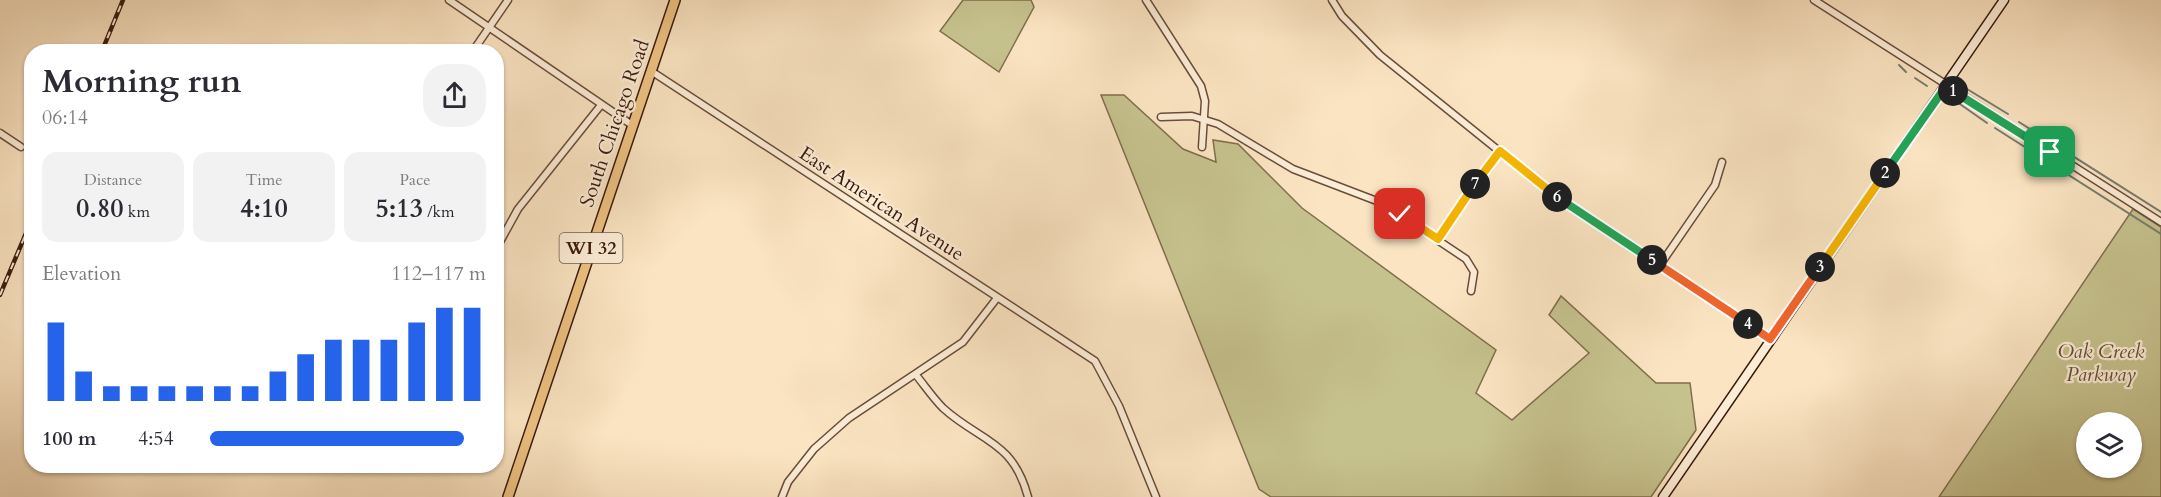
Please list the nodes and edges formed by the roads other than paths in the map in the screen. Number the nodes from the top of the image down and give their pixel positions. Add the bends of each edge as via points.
1 (449, 0) edge
2 (508, 0) edge
3 (675, 0) edge
4 (1146, 0) edge
5 (1332, 0) edge
6 (1814, 0) edge
7 (2004, 0) edge
8 (489, 28) junction
9 (478, 44) edge
10 (651, 71) junction
11 (1946, 86) junction
12 (601, 105) junction
13 (1161, 117) dead end
14 (1205, 120) junction
15 (632, 125) junction
16 (0, 133) edge
17 (21, 147) dead end
18 (1202, 147) dead end
19 (1500, 151) junction
20 (1722, 162) dead end
21 (2161, 222) edge
22 (504, 234) edge
23 (1438, 239) junction
24 (1660, 265) junction
25 (1471, 291) dead end
26 (997, 298) junction
27 (1770, 339) junction
28 (916, 375) junction
29 (508, 497) edge
30 (782, 497) edge
31 (1028, 497) edge
32 (1156, 497) edge
33 (1663, 497) edge

1 - 8 street
2 - 8 street
3 - 10 main road, South Chicago Road / WI 32
4 - 14 street via 1201,86
5 - 19 street via 1380,56
6 - 11 street
7 - 11 street
8 - 9 street
8 - 12 street
10 - 15 main road, South Chicago Road / WI 32
10 - 26 street, East American Avenue
11 - 21 street
11 - 27 street
12 - 15 street
12 - 22 street via 518,209
13 - 14 street via 1183,115
14 - 18 street
14 - 23 street via 1226,128 1301,174 1382,203
15 - 29 main road, South Chicago Road / WI 32
16 - 17 street
19 - 23 street
19 - 24 street via 1555,196
20 - 24 street via 1715,185
23 - 25 street via 1471,264
24 - 27 street
26 - 28 street via 963,342
26 - 32 street, East American Avenue via 1095,361 1119,406
27 - 33 street
28 - 30 street via 849,418 814,449 788,482
28 - 31 street via 944,408 1008,456

